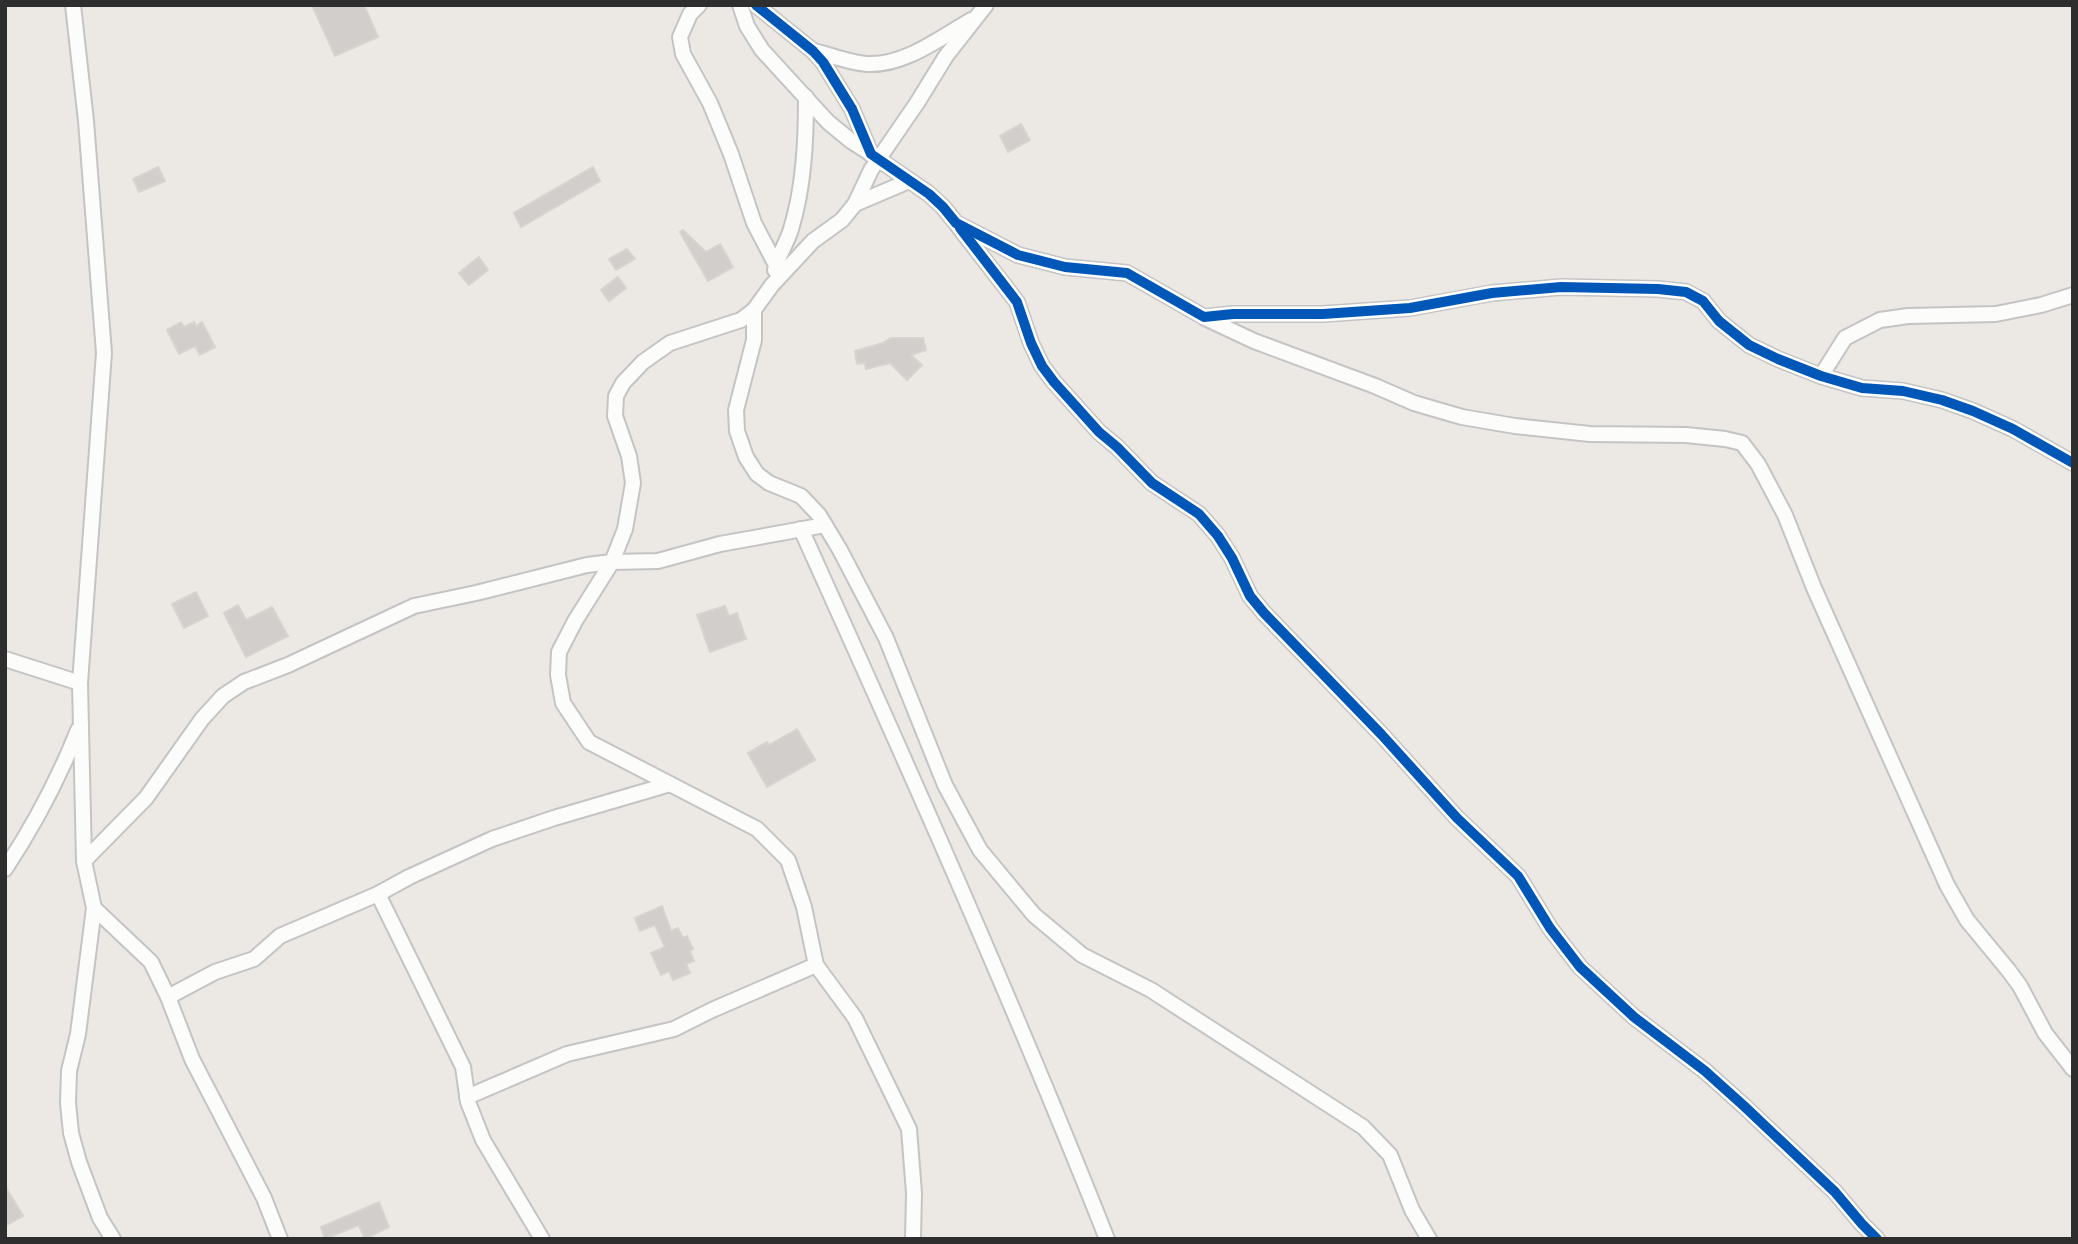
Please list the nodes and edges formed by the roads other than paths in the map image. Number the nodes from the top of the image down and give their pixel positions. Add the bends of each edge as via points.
1 (73, 5) edge
2 (699, 5) edge
3 (740, 5) edge
4 (756, 5) edge
5 (981, 11) edge
6 (813, 51) junction
7 (806, 97) junction
8 (875, 157) junction
9 (909, 181) junction
10 (855, 204) junction
11 (956, 223) junction
12 (776, 265) junction
13 (772, 285) junction
14 (2073, 295) edge
15 (754, 310) junction
16 (1204, 317) junction
17 (1821, 376) junction
18 (2073, 463) edge
19 (825, 525) junction
20 (801, 529) junction
21 (612, 562) junction
22 (5, 659) edge
23 (80, 683) junction
24 (80, 725) junction
25 (670, 784) junction
26 (84, 861) junction
27 (5, 869) edge
28 (378, 894) junction
29 (94, 908) junction
30 (816, 965) junction
31 (168, 997) junction
32 (2073, 1069) edge
33 (467, 1097) junction
34 (912, 1238) edge
35 (113, 1239) edge
36 (280, 1239) edge
37 (542, 1239) edge
38 (1107, 1239) edge
39 (1429, 1239) edge
40 (1877, 1239) edge

1 - 23 street via 104,353
2 - 12 street via 684,24 680,37 683,54 710,103 754,223
3 - 7 street via 762,50
4 - 6 street
5 - 6 street via 892,62 864,64
5 - 8 street
6 - 8 street via 830,71
7 - 8 street via 828,122
7 - 12 street via 802,177 791,229
8 - 9 street
8 - 10 street
9 - 10 street
9 - 11 street via 936,200
10 - 13 street
11 - 16 street via 1018,255 1065,267 1126,273
11 - 40 street via 1017,302 1031,344 1054,382 1152,482 1199,514 1218,536 1264,613 1457,818 1518,876 1580,967 1744,1106 1835,1192
12 - 13 street
13 - 15 street
14 - 17 street via 1996,314 1880,320 1845,338
15 - 19 street via 754,340 736,410 737,431 757,474 801,496
15 - 21 street via 741,320 670,343 623,383 616,396 615,416 633,483 625,529
16 - 17 street via 1410,308 1560,287 1658,289 1686,292 1703,301 1749,345
16 - 32 street via 1254,341 1462,417 1590,434 1686,435 1742,443 1784,515 1947,885 1966,920 2009,971 2045,1033
17 - 18 street via 1862,388 1942,400 2012,429
19 - 20 street
19 - 39 street via 887,638 953,803 1002,878 1034,915 1082,955 1151,990 1363,1127 1390,1155
20 - 21 street via 658,561
20 - 38 street via 1004,987
21 - 25 street via 559,652 563,704 589,742
21 - 26 street via 414,606 244,682 202,719 146,798
22 - 23 street
23 - 24 street
24 - 26 street
24 - 27 street via 58,779
25 - 28 street via 492,839
25 - 30 street via 757,829 788,860
26 - 29 street
28 - 31 street via 280,936 254,959 215,972
28 - 33 street via 463,1067
29 - 31 street via 151,962
29 - 35 street via 68,1103 79,1162
30 - 33 street via 674,1029 567,1054
30 - 34 street via 855,1018 909,1129
31 - 36 street via 192,1059 264,1198
33 - 37 street via 484,1140

